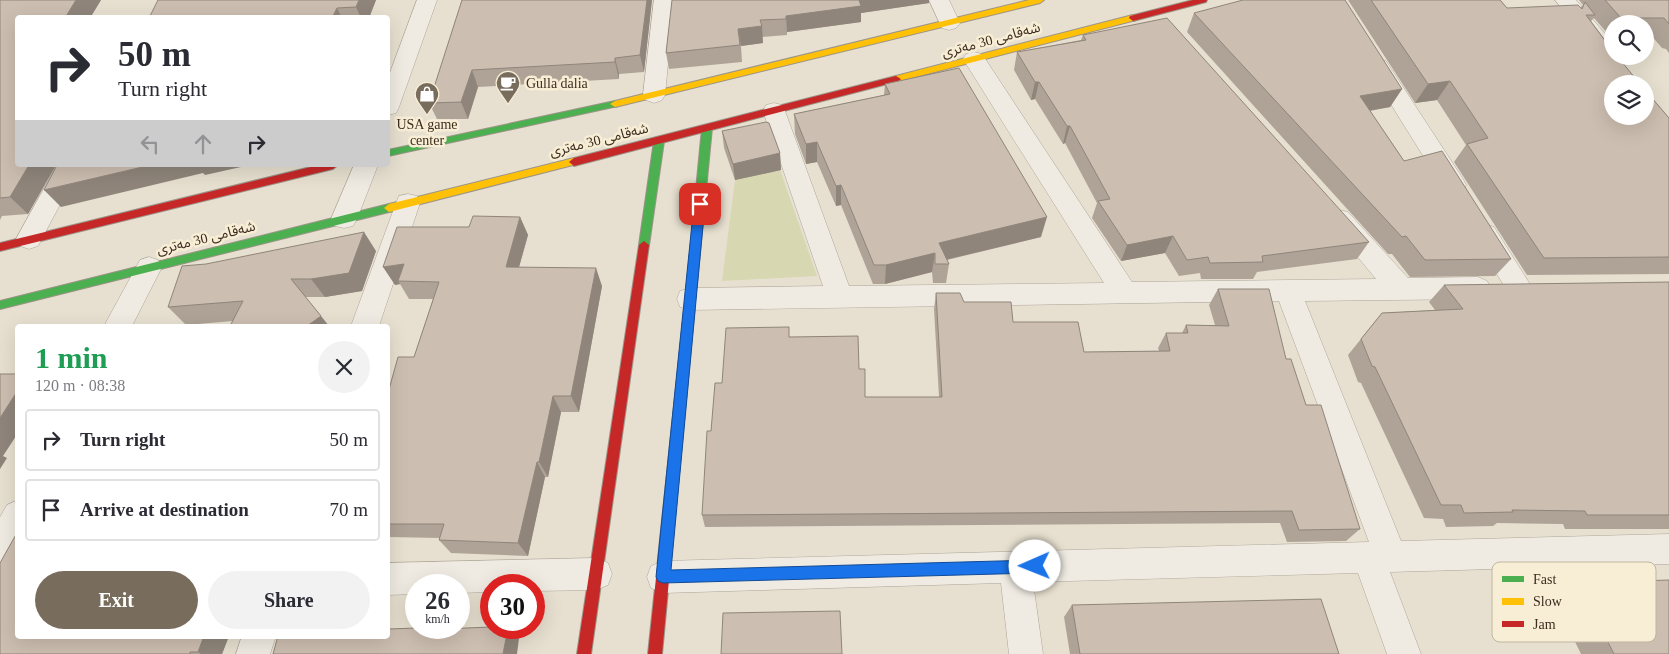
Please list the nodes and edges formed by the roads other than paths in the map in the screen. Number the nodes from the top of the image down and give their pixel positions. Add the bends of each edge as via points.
1 (427, 0) edge
2 (664, 0) edge
3 (939, 0) edge
4 (1040, 0) edge
5 (1203, 0) edge
6 (1565, 0) edge
7 (948, 23) junction
8 (1604, 45) edge
9 (1368, 49) edge
10 (974, 59) junction
11 (654, 95) junction
12 (390, 102) edge
13 (774, 111) junction
14 (707, 128) junction
15 (659, 141) junction
16 (390, 153) edge
17 (67, 167) edge
18 (325, 167) edge
19 (365, 167) edge
20 (1323, 202) edge
21 (408, 203) junction
22 (344, 219) junction
23 (29, 239) junction
24 (0, 247) edge
25 (150, 268) junction
26 (1519, 288) junction
27 (1547, 288) edge
28 (1401, 289) junction
29 (1288, 291) junction
30 (1125, 293) junction
31 (840, 297) junction
32 (690, 299) junction
33 (0, 304) edge
34 (119, 324) edge
35 (366, 324) edge
36 (15, 525) edge
37 (1669, 549) edge
38 (1379, 557) junction
39 (3, 566) edge
40 (1015, 567) junction
41 (596, 574) junction
42 (663, 577) junction
43 (390, 579) edge
44 (258, 639) edge
45 (253, 654) edge
46 (584, 654) edge
47 (656, 654) edge
48 (1026, 654) edge
49 (1404, 654) edge

1 - 12 street
2 - 11 street
3 - 7 street
4 - 7 main road, شەقامی 30 مەتری
5 - 10 main road, شەقامی 30 مەتری via 1162,20
6 - 8 street
7 - 11 main road, شەقامی 30 مەتری
9 - 26 street
10 - 13 main road, شەقامی 30 مەتری
10 - 30 street
11 - 16 main road, شەقامی 30 مەتری
13 - 14 main road, شەقامی 30 مەتری
13 - 31 street
14 - 15 main road, شەقامی 30 مەتری
14 - 32 main road
15 - 21 main road, شەقامی 30 مەتری
15 - 41 main road
17 - 23 street
18 - 23 main road
19 - 22 street
20 - 28 street
21 - 22 main road, شەقامی 30 مەتری
21 - 35 street
22 - 25 main road, شەقامی 30 مەتری
23 - 24 main road
25 - 33 main road, شەقامی 30 مەتری
25 - 34 street
26 - 27 street
26 - 28 street
28 - 29 street
29 - 30 street
29 - 38 street
30 - 31 street
31 - 32 street
32 - 42 main road
36 - 39 street
37 - 38 street
38 - 40 street
38 - 49 street
40 - 42 street
40 - 48 street
41 - 43 street
41 - 46 main road
42 - 47 main road
44 - 45 street

